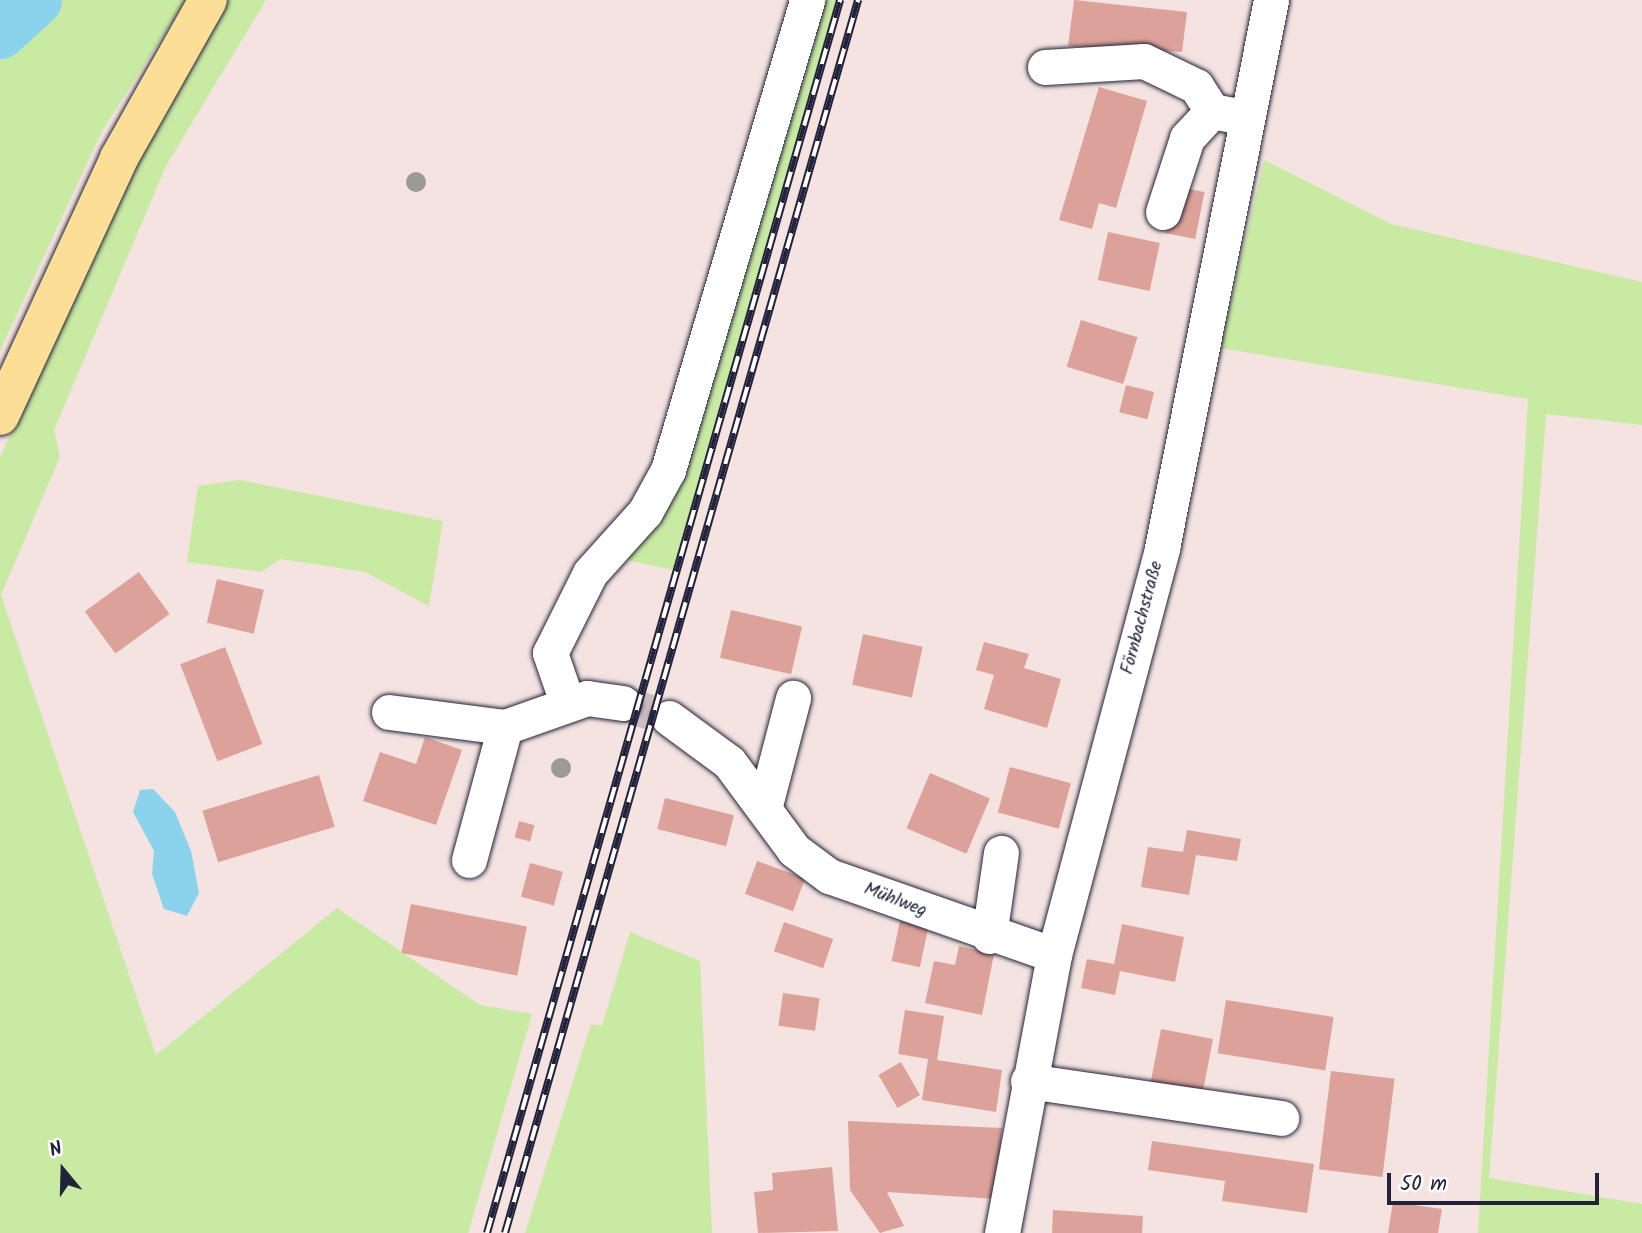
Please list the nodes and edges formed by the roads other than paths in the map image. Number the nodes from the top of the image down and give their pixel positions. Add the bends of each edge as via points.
1 (208, 0) edge
2 (807, 0) edge
3 (1271, 0) edge
4 (1045, 67) dead end
5 (1228, 114) junction
6 (1163, 212) dead end
7 (0, 416) edge
8 (793, 698) dead end
9 (567, 702) junction
10 (623, 703) tunnel mouth
11 (389, 712) dead end
12 (670, 718) tunnel mouth
13 (505, 727) junction
14 (765, 805) junction
15 (1001, 853) dead end
16 (469, 860) dead end
17 (989, 936) junction
18 (1054, 956) junction
19 (1028, 1081) junction
20 (1281, 1118) dead end
21 (1002, 1233) edge

1 - 7 main road via 119,158
2 - 9 street via 668,470 645,512 590,573 550,653
3 - 5 street, Förnbachstraße
4 - 5 street via 1144,61 1196,86
5 - 6 street via 1187,138
5 - 18 street, Förnbachstraße via 1162,548
8 - 14 street
9 - 10 street
9 - 13 street
11 - 13 street
12 - 14 street, Mühlweg via 729,762
13 - 16 street
14 - 17 street, Mühlweg via 794,850 829,876
15 - 17 street
17 - 18 street, Mühlweg
18 - 19 street, Förnbachstraße
19 - 20 street
19 - 21 street, Förnbachstraße

